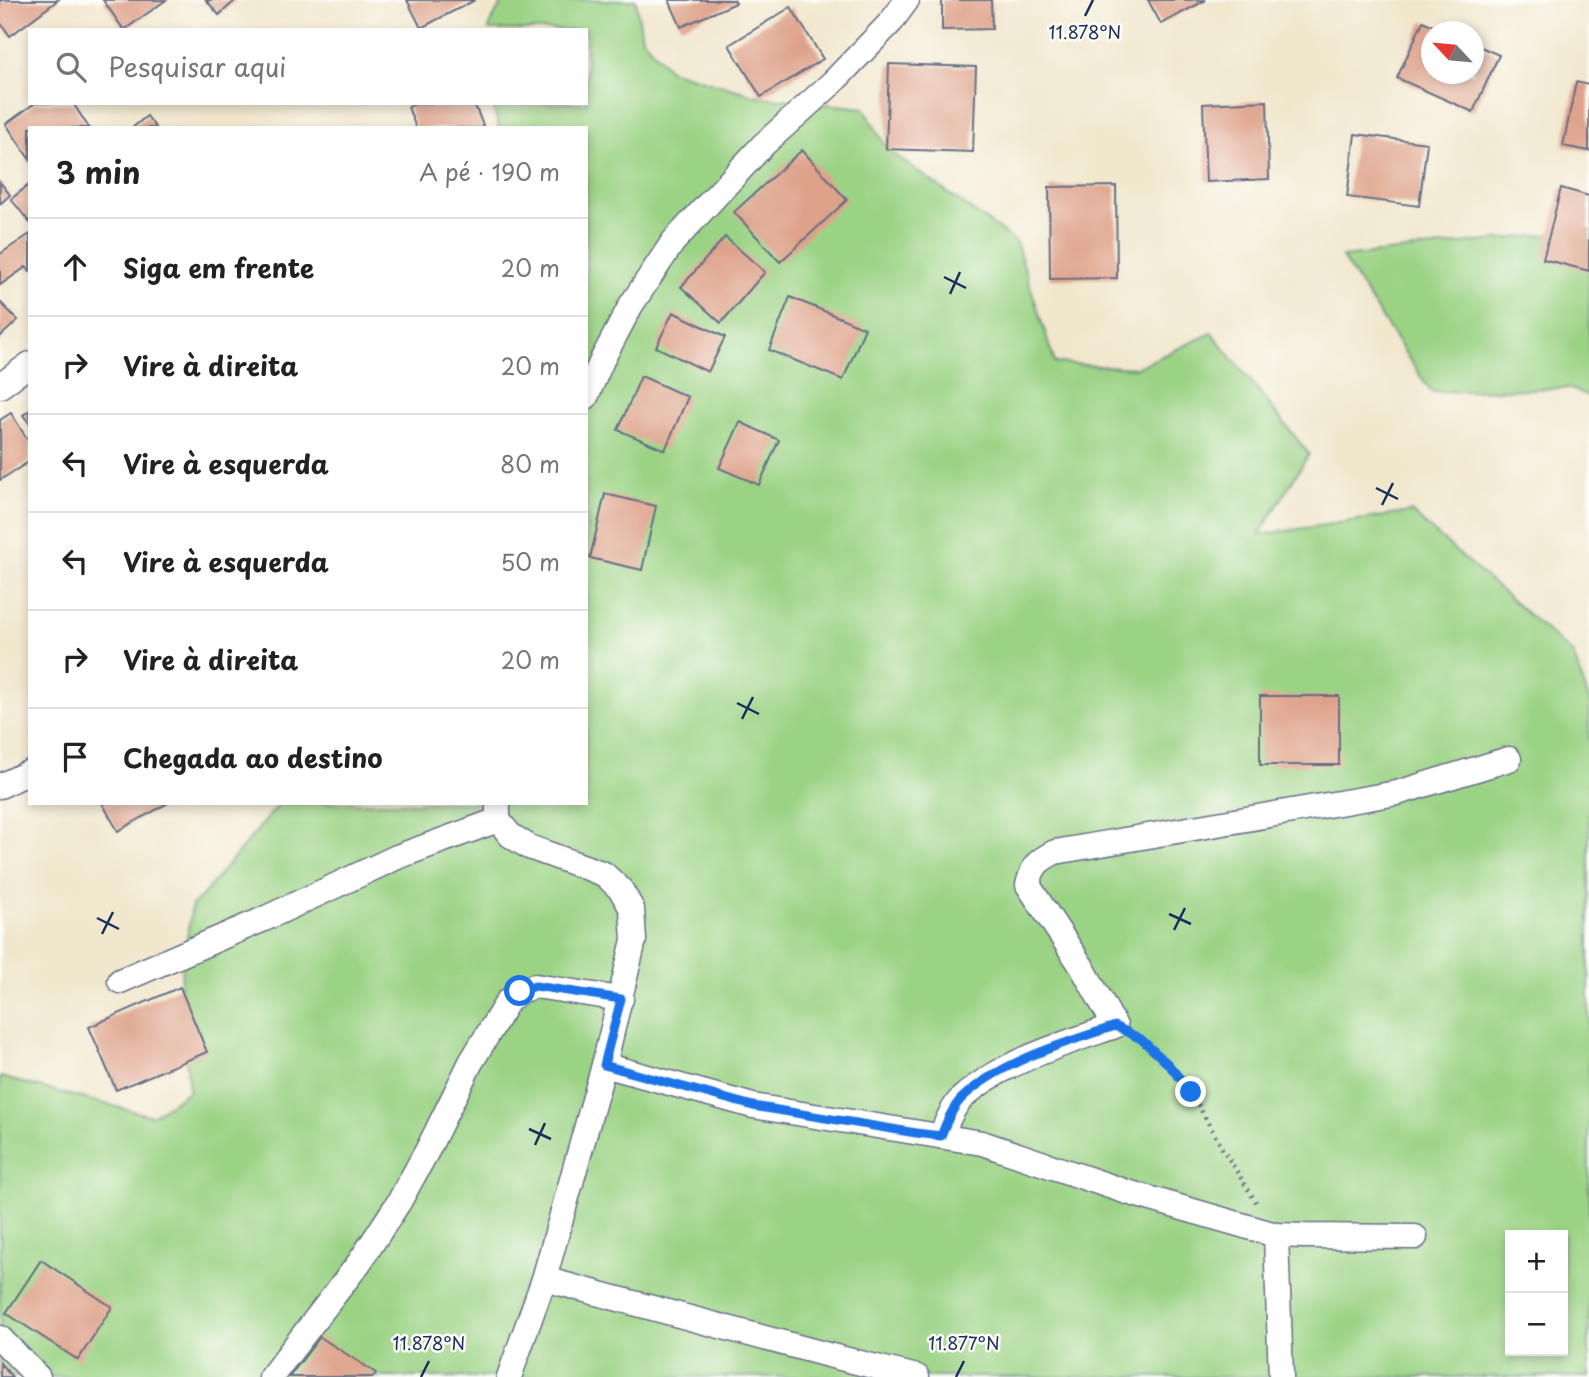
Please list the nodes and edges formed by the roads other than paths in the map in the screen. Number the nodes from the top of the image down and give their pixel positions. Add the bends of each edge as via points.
1 (906, 0) edge
2 (28, 365) edge
3 (0, 386) edge
4 (588, 392) edge
5 (1509, 759) dead end
6 (28, 773) edge
7 (0, 786) edge
8 (498, 812) edge
9 (120, 981) dead end
10 (621, 999) junction
11 (604, 1065) junction
12 (941, 1136) junction
13 (1276, 1234) junction
14 (1415, 1237) dead end
15 (544, 1279) junction
16 (0, 1338) edge
17 (38, 1377) edge
18 (271, 1377) edge
19 (509, 1377) edge
20 (917, 1377) edge
21 (1281, 1377) edge

1 - 4 street via 891,22 763,145 673,242 631,305
2 - 3 street
5 - 12 street via 1397,793 1055,852 1041,859 1032,869 1028,885 1115,1026 1041,1052 996,1074 961,1099
6 - 7 street
8 - 9 street
8 - 10 street via 510,835 529,847 604,874 621,890 632,909 634,940
10 - 11 street
10 - 18 street via 535,986 508,1001 399,1202 359,1263
11 - 12 street via 753,1106
11 - 15 street
12 - 13 street via 982,1143 1127,1192
13 - 14 street
13 - 21 street
15 - 19 street
15 - 20 street
16 - 17 street

